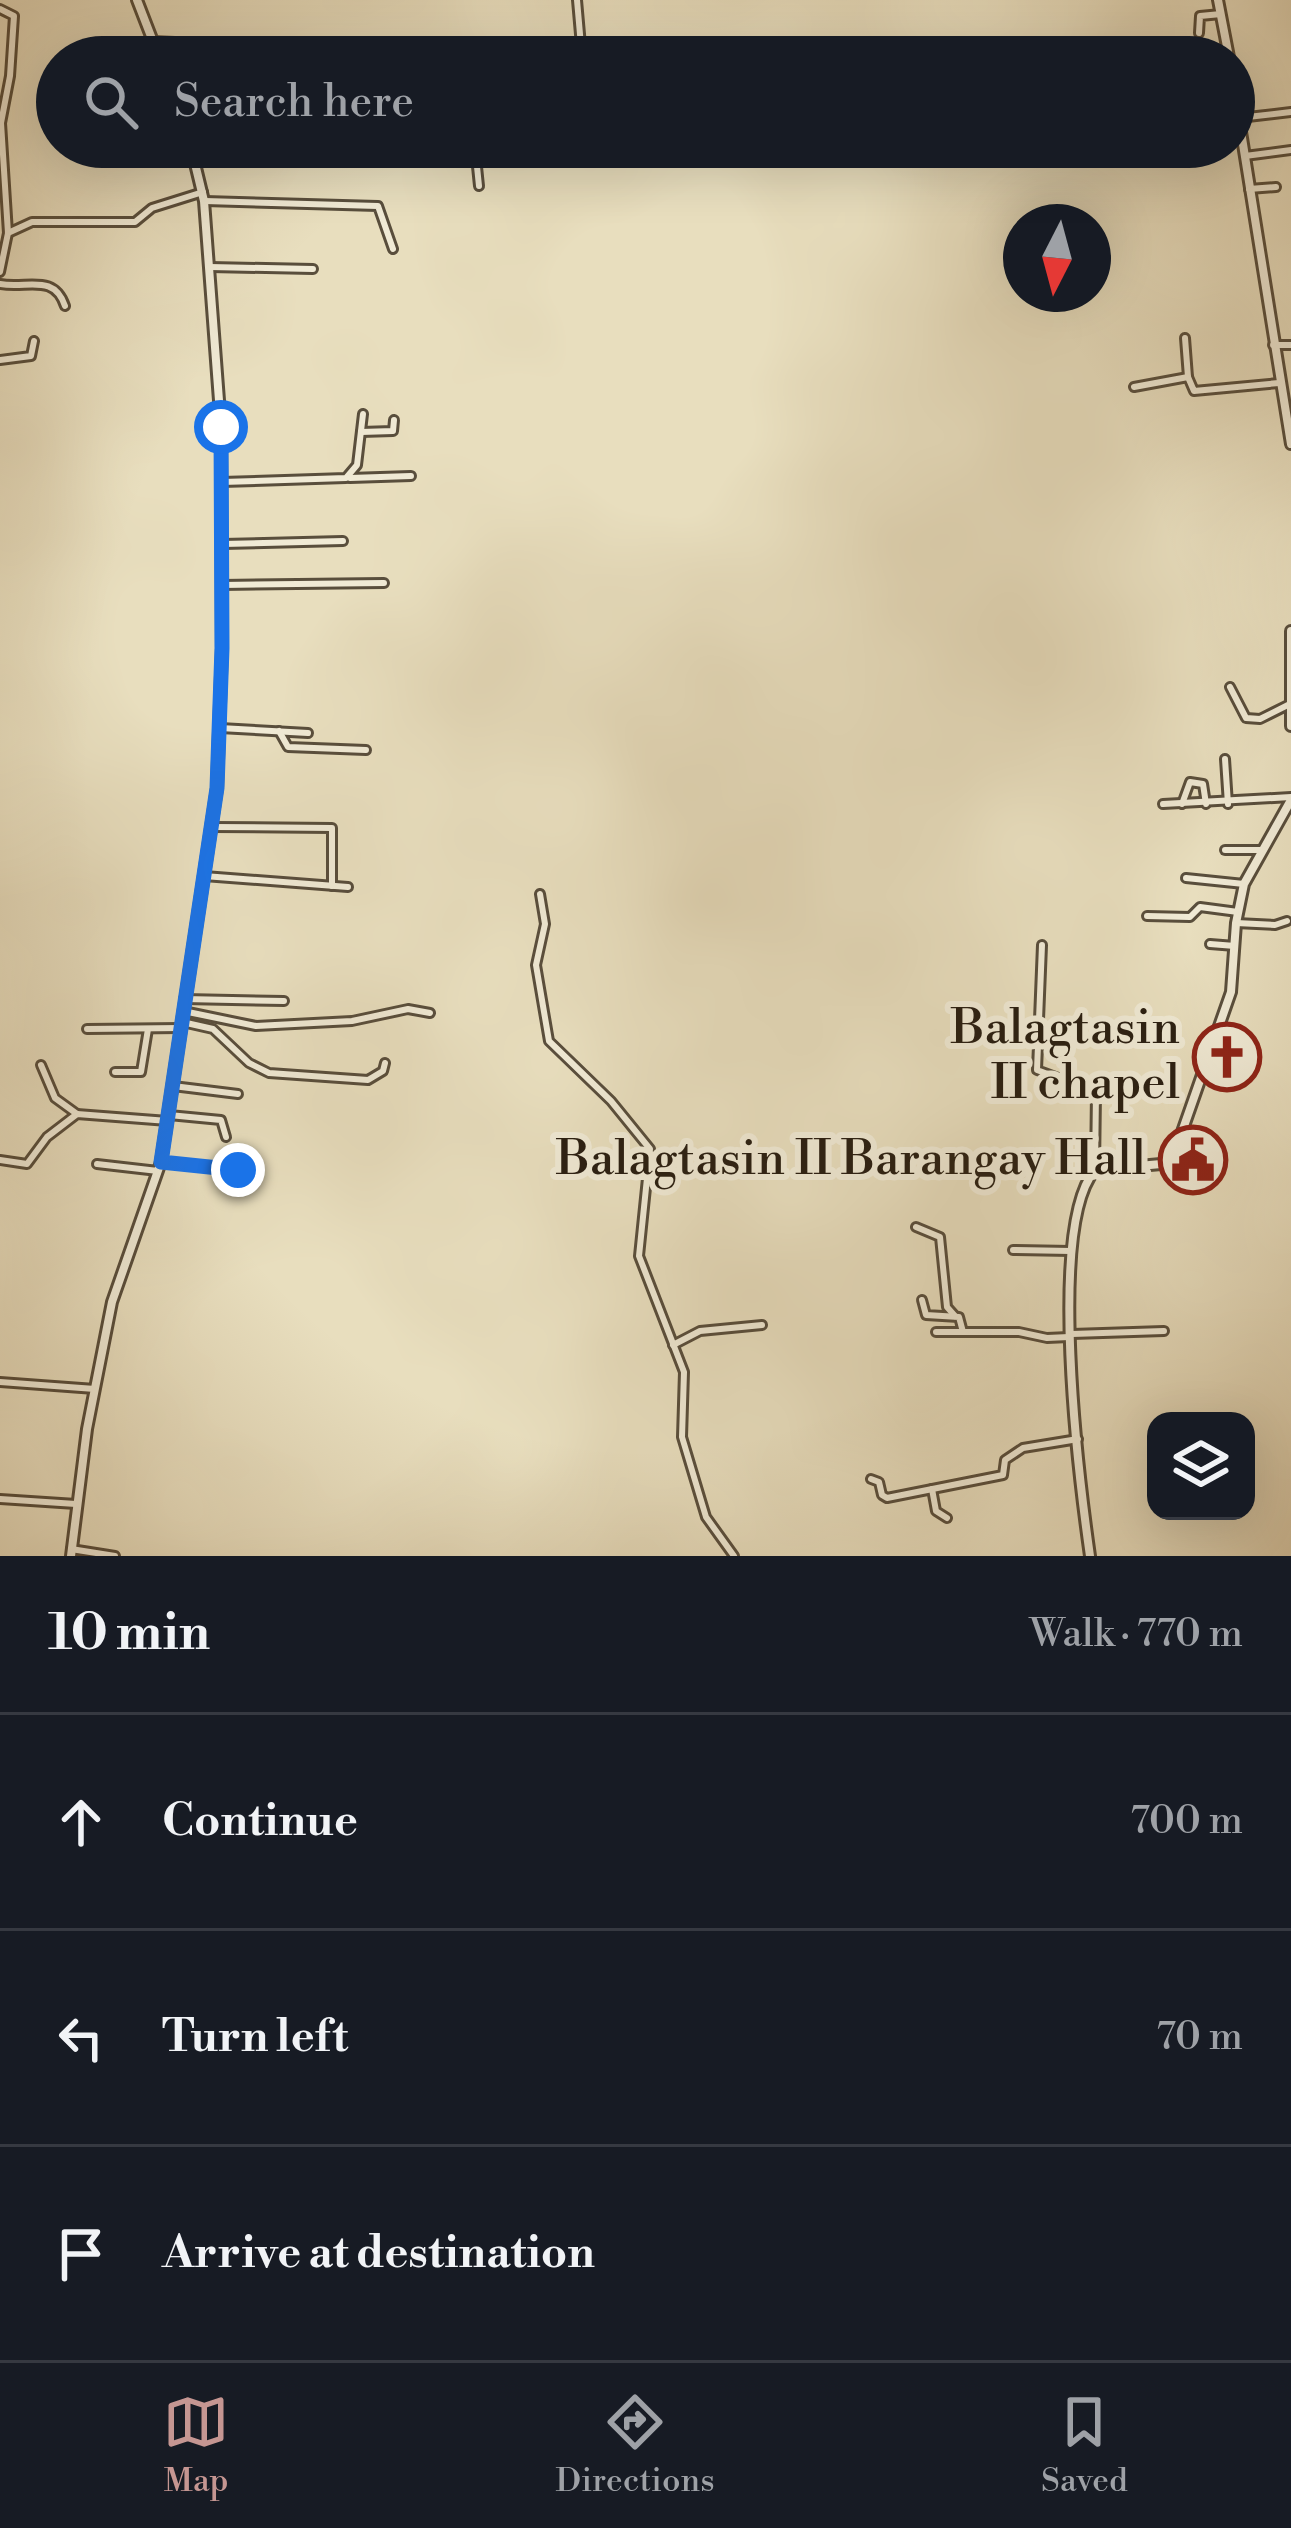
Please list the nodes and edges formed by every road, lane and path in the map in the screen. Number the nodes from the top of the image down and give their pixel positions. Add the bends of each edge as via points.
1 (136, 0) edge
2 (577, 0) edge
3 (1218, 0) edge
4 (0, 9) edge
5 (1221, 14) junction
6 (1199, 33) dead end
7 (150, 36) edge
8 (580, 36) edge
9 (1225, 36) edge
10 (1291, 112) edge
11 (1255, 116) edge
12 (1291, 150) edge
13 (1255, 155) edge
14 (197, 168) edge
15 (477, 168) edge
16 (1246, 168) edge
17 (479, 186) dead end
18 (1276, 187) dead end
19 (1249, 189) junction
20 (204, 196) junction
21 (8, 233) junction
22 (393, 248) dead end
23 (210, 268) junction
24 (313, 269) dead end
25 (0, 272) edge
26 (0, 284) edge
27 (65, 306) dead end
28 (1185, 338) dead end
29 (34, 341) dead end
30 (1273, 345) junction
31 (1291, 345) edge
32 (0, 360) edge
33 (1188, 377) junction
34 (1279, 382) junction
35 (1134, 387) dead end
36 (363, 414) dead end
37 (394, 420) dead end
38 (361, 432) junction
39 (1291, 444) edge
40 (411, 476) dead end
41 (346, 478) junction
42 (222, 482) junction
43 (343, 542) dead end
44 (223, 544) junction
45 (384, 583) dead end
46 (222, 585) junction
47 (1291, 632) edge
48 (1290, 684) edge
49 (1230, 687) dead end
50 (1290, 704) edge
51 (1291, 726) edge
52 (220, 728) junction
53 (278, 731) junction
54 (308, 733) dead end
55 (366, 750) dead end
56 (1225, 759) dead end
57 (1291, 799) edge
58 (1163, 804) dead end
59 (1182, 804) junction
60 (1206, 804) junction
61 (1228, 804) junction
62 (212, 827) junction
63 (1226, 850) dead end
64 (1262, 850) junction
65 (204, 876) junction
66 (1186, 878) dead end
67 (1244, 884) junction
68 (332, 886) junction
69 (348, 887) dead end
70 (540, 894) dead end
71 (1238, 912) junction
72 (1147, 916) dead end
73 (1287, 921) dead end
74 (1236, 923) junction
75 (1210, 944) dead end
76 (1042, 945) dead end
77 (1235, 946) junction
78 (184, 999) junction
79 (284, 1001) dead end
80 (430, 1013) dead end
81 (182, 1021) junction
82 (87, 1029) dead end
83 (148, 1029) junction
84 (385, 1063) dead end
85 (41, 1065) dead end
86 (115, 1072) dead end
87 (173, 1086) junction
88 (238, 1094) dead end
89 (77, 1114) junction
90 (168, 1118) junction
91 (226, 1137) dead end
92 (0, 1160) edge
93 (97, 1164) dead end
94 (160, 1167) junction
95 (238, 1170) dead end
96 (1095, 1170) junction
97 (916, 1227) dead end
98 (1013, 1250) dead end
99 (1071, 1251) junction
100 (922, 1300) dead end
101 (955, 1316) junction
102 (762, 1325) dead end
103 (1164, 1330) dead end
104 (936, 1332) dead end
105 (963, 1332) junction
106 (1071, 1336) junction
107 (673, 1346) junction
108 (0, 1382) edge
109 (94, 1388) junction
110 (1078, 1438) junction
111 (871, 1479) dead end
112 (932, 1489) junction
113 (0, 1498) edge
114 (76, 1504) junction
115 (947, 1518) dead end
116 (71, 1553) edge
117 (116, 1556) edge
118 (734, 1556) edge
119 (1090, 1556) edge

1 - 7 street
2 - 8 street
3 - 5 street
4 - 21 street via 14,16 2,123
5 - 6 street via 1200,16
5 - 9 street
10 - 11 street
12 - 13 street
14 - 20 street
15 - 17 street
16 - 19 street
18 - 19 street
19 - 30 street
20 - 21 street via 152,208 135,222 32,222
20 - 22 street via 378,206
20 - 23 street
21 - 25 street
23 - 24 street
23 - 42 street
26 - 27 street via 49,285
28 - 33 street
29 - 32 street via 31,356
30 - 31 street
30 - 34 street
33 - 34 street via 1194,391
33 - 35 street
34 - 39 street
36 - 38 street
37 - 38 street via 393,430
38 - 41 street via 357,465
40 - 41 street
41 - 42 street
42 - 44 street
43 - 44 street
44 - 46 street
45 - 46 street
46 - 52 street
47 - 48 street
48 - 50 street
49 - 50 street via 1246,718
50 - 51 street
52 - 53 street
52 - 62 street
53 - 54 street
53 - 55 street via 289,747
56 - 61 street
57 - 61 street
57 - 64 street
58 - 59 street
59 - 60 street
59 - 60 street via 1190,782 1203,784
60 - 61 street
62 - 65 street
62 - 68 street via 332,828
63 - 64 street
64 - 67 street
65 - 68 street
65 - 78 street
66 - 67 street
67 - 71 street
68 - 69 street
70 - 107 street via 545,924 536,965 546,1034 650,1150 639,1256
71 - 72 street
71 - 74 street
73 - 74 street
74 - 77 street
75 - 77 street
76 - 96 street via 1037,1070 1096,1092
77 - 96 street via 1228,1002 1176,1149 1161,1164
78 - 79 street
78 - 81 street
80 - 81 street via 414,1008 256,1026
81 - 83 street
81 - 84 street via 214,1029 269,1073 368,1080
81 - 87 street
82 - 83 street
83 - 86 street via 141,1072
85 - 89 street via 55,1098
87 - 88 street
87 - 90 street
89 - 90 street
89 - 92 street via 26,1164
90 - 91 street via 221,1120
90 - 94 street
93 - 94 street
94 - 95 street
94 - 109 street via 112,1302
96 - 99 street via 1079,1199
97 - 101 street via 940,1237 947,1307
98 - 99 street
99 - 106 street
100 - 101 street via 926,1315
101 - 105 street
102 - 107 street via 700,1331
103 - 106 street
104 - 105 street
105 - 106 street
106 - 110 street
107 - 118 street via 686,1381 682,1437 706,1517
108 - 109 street
109 - 114 street
110 - 112 street via 1023,1448 1005,1460 1003,1475
110 - 119 street
111 - 112 street via 887,1498
112 - 115 street via 936,1511
113 - 114 street
114 - 116 street
116 - 117 street

